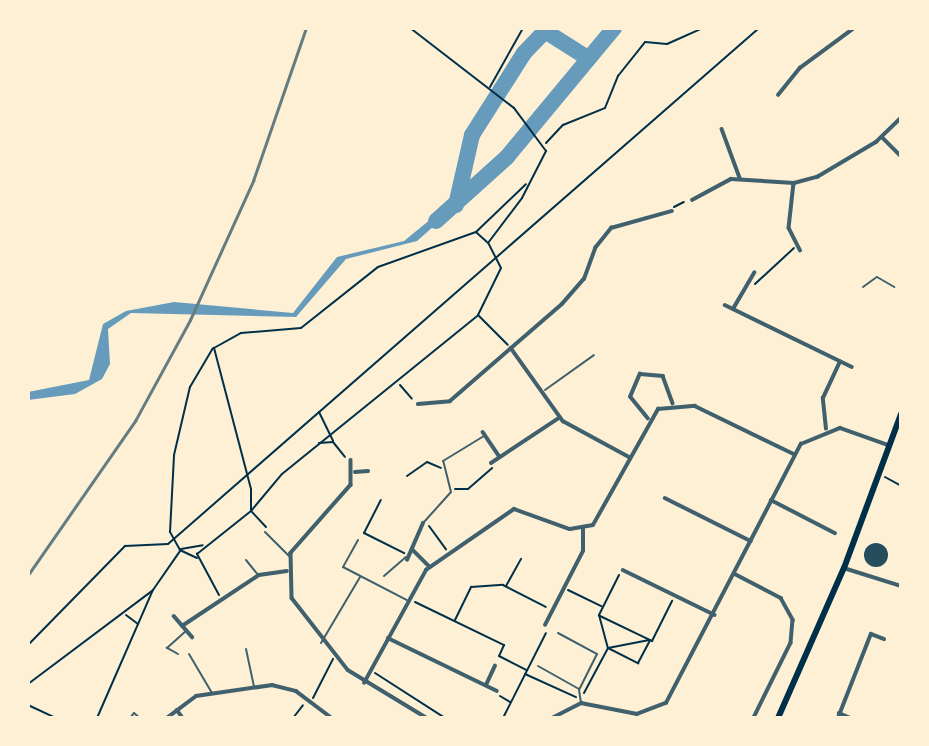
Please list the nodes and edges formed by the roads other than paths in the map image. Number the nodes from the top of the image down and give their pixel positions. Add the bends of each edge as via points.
1 (854, 28) edge
2 (778, 95) dead end
3 (901, 118) edge
4 (722, 129) dead end
5 (882, 137) junction
6 (901, 156) edge
7 (740, 178) junction
8 (794, 183) junction
9 (692, 200) road end
10 (672, 211) road end
11 (800, 250) dead end
12 (754, 273) dead end
13 (894, 286) dead end
14 (863, 287) dead end
15 (725, 305) dead end
16 (733, 309) junction
17 (511, 348) junction
18 (594, 355) dead end
19 (840, 362) junction
20 (852, 368) dead end
21 (545, 390) junction
22 (673, 403) junction
23 (418, 404) road end
24 (901, 414) edge
25 (559, 418) junction
26 (648, 419) junction
27 (826, 429) junction
28 (484, 434) joint
29 (888, 446) junction
30 (794, 454) junction
31 (500, 457) junction
32 (629, 457) junction
33 (351, 460) road end
34 (491, 463) road end
35 (355, 471) junction
36 (368, 471) dead end
37 (665, 498) dead end
38 (771, 500) junction
39 (424, 523) joint
40 (583, 530) junction
41 (265, 532) dead end
42 (835, 533) dead end
43 (358, 540) road end
44 (751, 541) junction
45 (412, 549) junction
46 (290, 556) junction
47 (408, 558) joint
48 (246, 560) dead end
49 (430, 567) junction
50 (844, 568) junction
51 (623, 570) road end
52 (288, 571) junction
53 (734, 574) junction
54 (258, 575) junction
55 (361, 576) junction
56 (384, 576) dead end
57 (901, 586) edge
58 (408, 599) junction
59 (715, 615) junction
60 (174, 616) dead end
61 (545, 625) road end
62 (183, 626) junction
63 (187, 631) junction
64 (558, 633) dead end
65 (192, 637) dead end
66 (388, 638) junction
67 (884, 639) dead end
68 (321, 643) junction
69 (246, 649) dead end
70 (178, 654) dead end
71 (189, 654) dead end
72 (495, 666) dead end
73 (538, 666) dead end
74 (364, 683) junction
75 (486, 685) junction
76 (254, 688) junction
77 (579, 690) junction
78 (497, 691) road end
79 (212, 694) junction
80 (581, 703) junction
81 (177, 710) junction
82 (417, 716) edge
83 (839, 716) edge
84 (130, 718) edge
85 (140, 718) edge
86 (167, 718) edge
87 (183, 718) edge
88 (332, 718) edge
89 (427, 718) edge
90 (552, 718) edge
91 (754, 718) edge
92 (778, 718) edge
93 (851, 718) edge

1 - 2 street via 800,68
3 - 5 street
4 - 7 street
5 - 6 street
5 - 8 street via 829,171
7 - 8 street
7 - 9 street
8 - 11 street via 789,228
10 - 17 street via 611,229 576,289
12 - 16 street
13 - 14 lane via 877,277
15 - 16 street
16 - 19 street
17 - 21 street
17 - 23 street via 450,401
18 - 21 lane
19 - 20 street
19 - 27 street via 823,398
21 - 25 street
22 - 26 street
22 - 26 street via 663,376 640,374 630,397
22 - 30 street via 695,406
24 - 29 main road
25 - 31 street
25 - 32 street
26 - 32 street
27 - 29 street via 850,429
27 - 30 street
28 - 31 street
28 - 39 lane via 445,459 441,468 451,489
29 - 50 main road
30 - 38 street
31 - 34 street
32 - 40 street via 601,515
33 - 35 street
35 - 36 street
35 - 46 street
37 - 44 street
38 - 42 street
38 - 44 street
39 - 45 street
40 - 49 street via 514,509
40 - 61 street via 583,551
41 - 46 lane
43 - 55 lane via 343,567
44 - 53 street
45 - 47 street
45 - 49 street
46 - 52 street
47 - 56 lane via 394,561
48 - 54 lane
49 - 58 street
50 - 57 street
50 - 92 main road
51 - 59 street
52 - 54 street
52 - 68 street via 292,598
53 - 59 street
53 - 91 street via 781,598 793,620 791,643
54 - 62 street
55 - 58 lane
55 - 68 lane
58 - 66 street
59 - 80 street via 678,689 659,707 630,714
60 - 62 street
62 - 63 street
63 - 65 street
63 - 70 lane via 167,648
64 - 77 lane via 597,654
66 - 74 street
66 - 75 street
67 - 83 street via 871,634
68 - 74 street
69 - 76 lane
71 - 79 lane
72 - 75 street
73 - 77 lane
74 - 82 street
75 - 78 street
76 - 79 street
76 - 88 street via 281,686
77 - 80 lane
79 - 81 street
80 - 90 street
81 - 86 street
81 - 87 street
82 - 89 street
83 - 93 street
84 - 85 lane via 134,713

